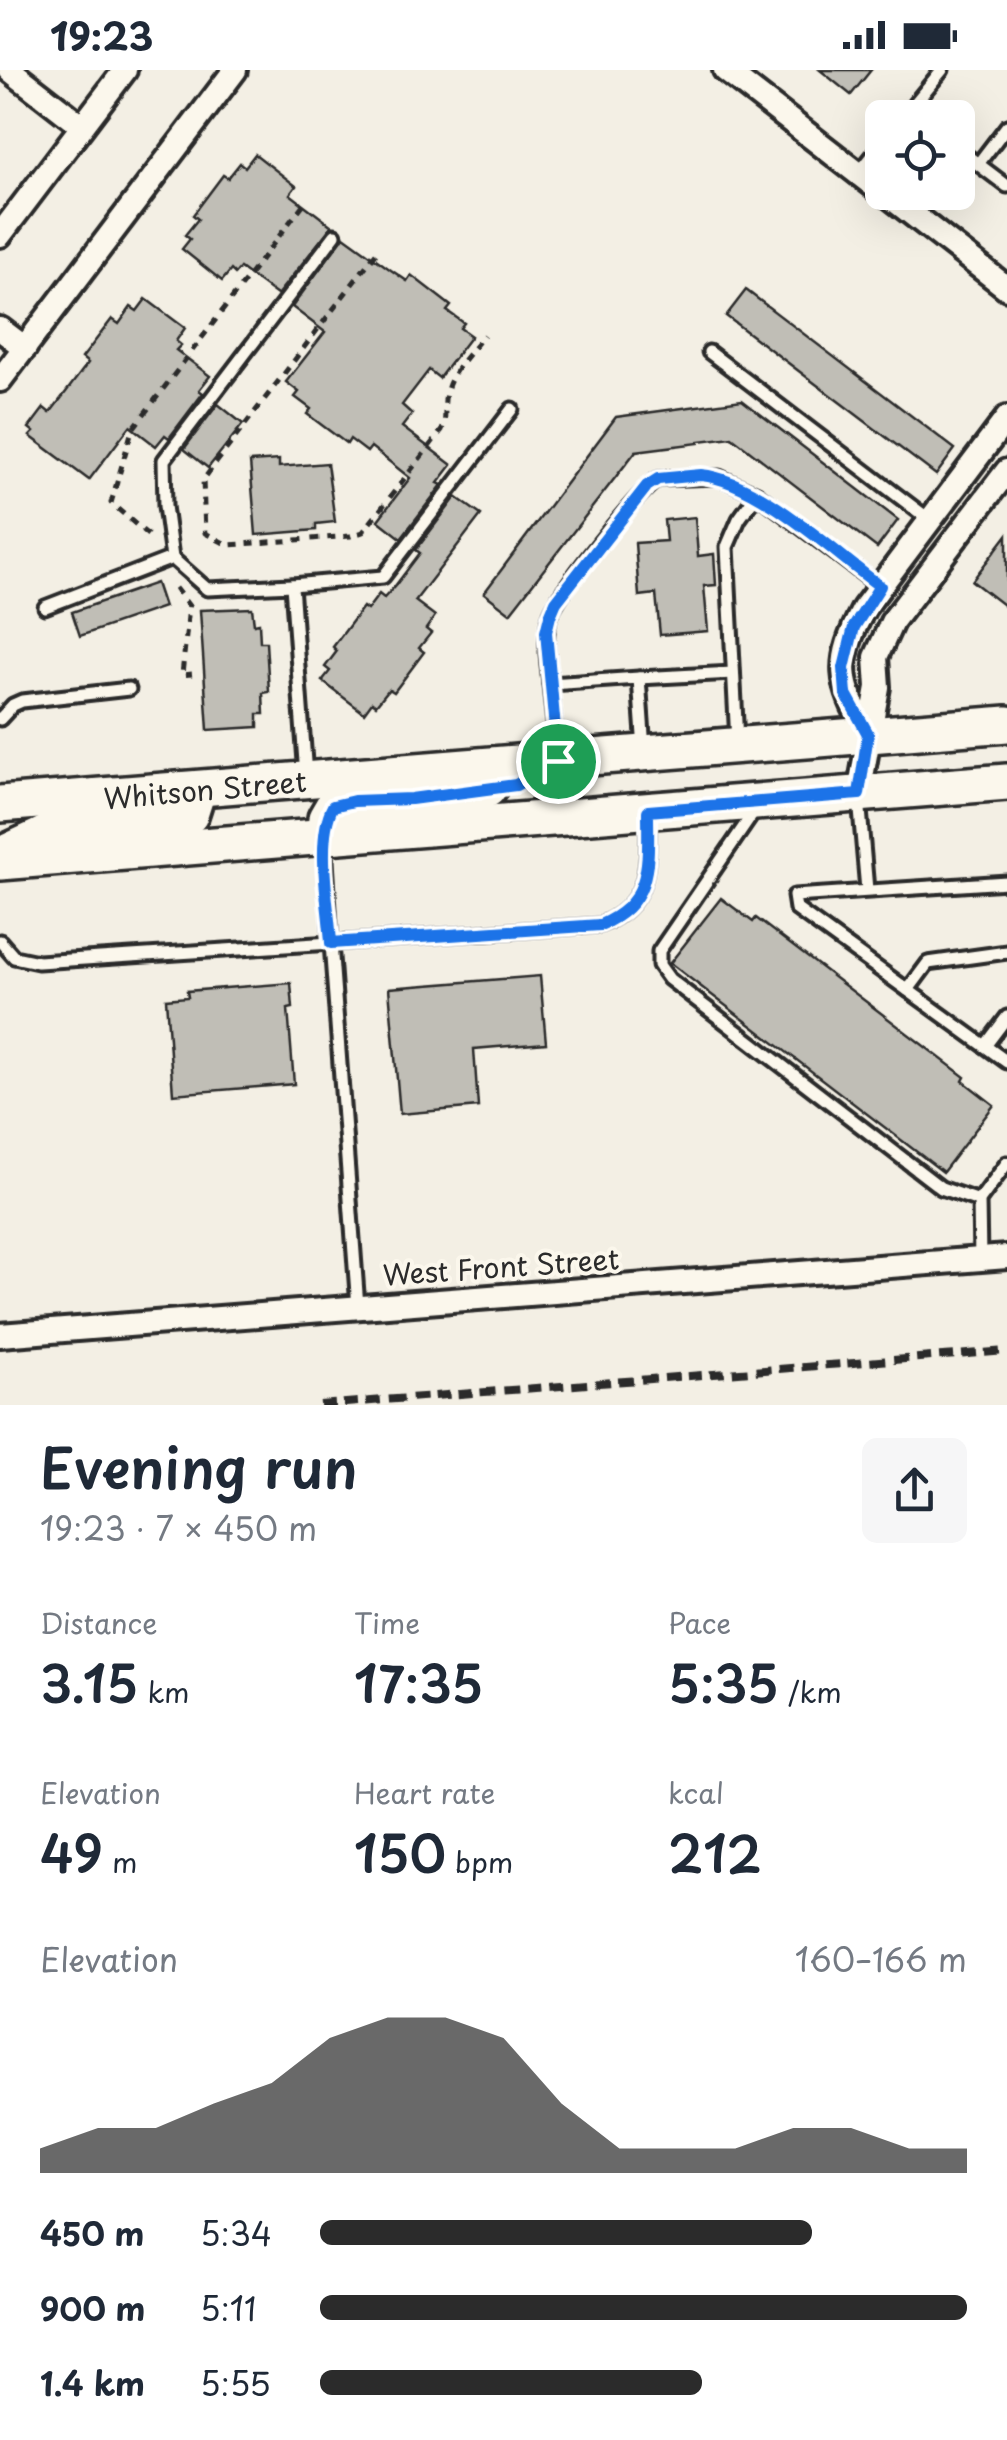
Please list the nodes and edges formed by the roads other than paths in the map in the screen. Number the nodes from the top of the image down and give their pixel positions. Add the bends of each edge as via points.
1 (10, 70) edge
2 (125, 70) edge
3 (235, 70) edge
4 (725, 70) edge
5 (942, 70) edge
6 (920, 100) edge
7 (82, 126) junction
8 (1007, 126) edge
9 (975, 162) edge
10 (978, 164) junction
11 (865, 166) edge
12 (859, 174) junction
13 (865, 178) edge
14 (1007, 186) edge
15 (906, 210) edge
16 (0, 235) edge
17 (335, 235) dead end
18 (1007, 288) edge
19 (0, 329) edge
20 (24, 348) junction
21 (709, 352) dead end
22 (0, 380) edge
23 (512, 409) dead end
24 (1007, 418) edge
25 (1007, 471) edge
26 (756, 494) junction
27 (931, 521) junction
28 (172, 558) junction
29 (292, 585) junction
30 (880, 586) junction
31 (45, 607) dead end
32 (734, 673) junction
33 (639, 678) junction
34 (550, 684) junction
35 (129, 688) dead end
36 (0, 719) edge
37 (1007, 724) edge
38 (868, 734) junction
39 (738, 746) junction
40 (645, 754) junction
41 (558, 761) junction
42 (306, 780) junction
43 (1007, 782) edge
44 (198, 790) junction
45 (859, 794) junction
46 (1, 798) edge
47 (761, 802) junction
48 (648, 811) junction
49 (325, 836) junction
50 (0, 859) edge
51 (1007, 882) edge
52 (868, 890) junction
53 (0, 941) edge
54 (331, 943) junction
55 (1007, 952) edge
56 (908, 990) junction
57 (1007, 1017) edge
58 (985, 1046) junction
59 (1007, 1062) edge
60 (1007, 1162) edge
61 (979, 1200) junction
62 (1007, 1257) edge
63 (980, 1259) junction
64 (358, 1308) junction
65 (0, 1336) edge

1 - 7 street
2 - 7 street
3 - 20 street
4 - 12 street
5 - 6 lane
7 - 16 street
8 - 10 lane
9 - 10 lane
10 - 14 lane
11 - 12 lane
12 - 13 street
15 - 18 street
17 - 28 lane via 164,460
19 - 20 street
20 - 22 street
21 - 27 lane
23 - 29 lane via 383,578
24 - 27 street
25 - 38 street via 883,636
26 - 30 lane
26 - 32 lane via 727,546
26 - 34 lane via 701,475 647,486 556,602 546,632
27 - 30 street
28 - 29 lane via 206,589
28 - 31 lane
29 - 42 lane
30 - 38 street via 854,627 844,668 846,694
32 - 33 lane
32 - 39 lane
33 - 34 lane
33 - 40 lane
34 - 41 lane
35 - 36 lane via 22,701
37 - 38 main road, Whitson Street
38 - 39 main road, Whitson Street
38 - 45 street
39 - 40 main road, Whitson Street
40 - 41 main road, Whitson Street
41 - 42 main road, Whitson Street
41 - 49 main road via 516,785 333,806
42 - 44 main road, Whitson Street
43 - 45 main road, Whitson Street
44 - 46 main road, Whitson Street
44 - 50 main road via 190,815 180,820 54,830
45 - 47 main road, Whitson Street
45 - 52 lane
47 - 48 main road, Whitson Street
47 - 61 lane via 660,951 658,965 941,1188
48 - 49 main road, Whitson Street
48 - 54 lane via 641,892 613,920
49 - 50 main road, Whitson Street
49 - 54 lane
51 - 52 lane
52 - 56 lane via 794,896 796,909
53 - 54 lane via 14,957 38,962
54 - 64 lane
55 - 56 lane via 928,963
56 - 58 lane
57 - 58 lane
58 - 59 lane
60 - 61 lane
61 - 63 lane
62 - 63 street, West Front Street
63 - 64 street, West Front Street
64 - 65 street, West Front Street

